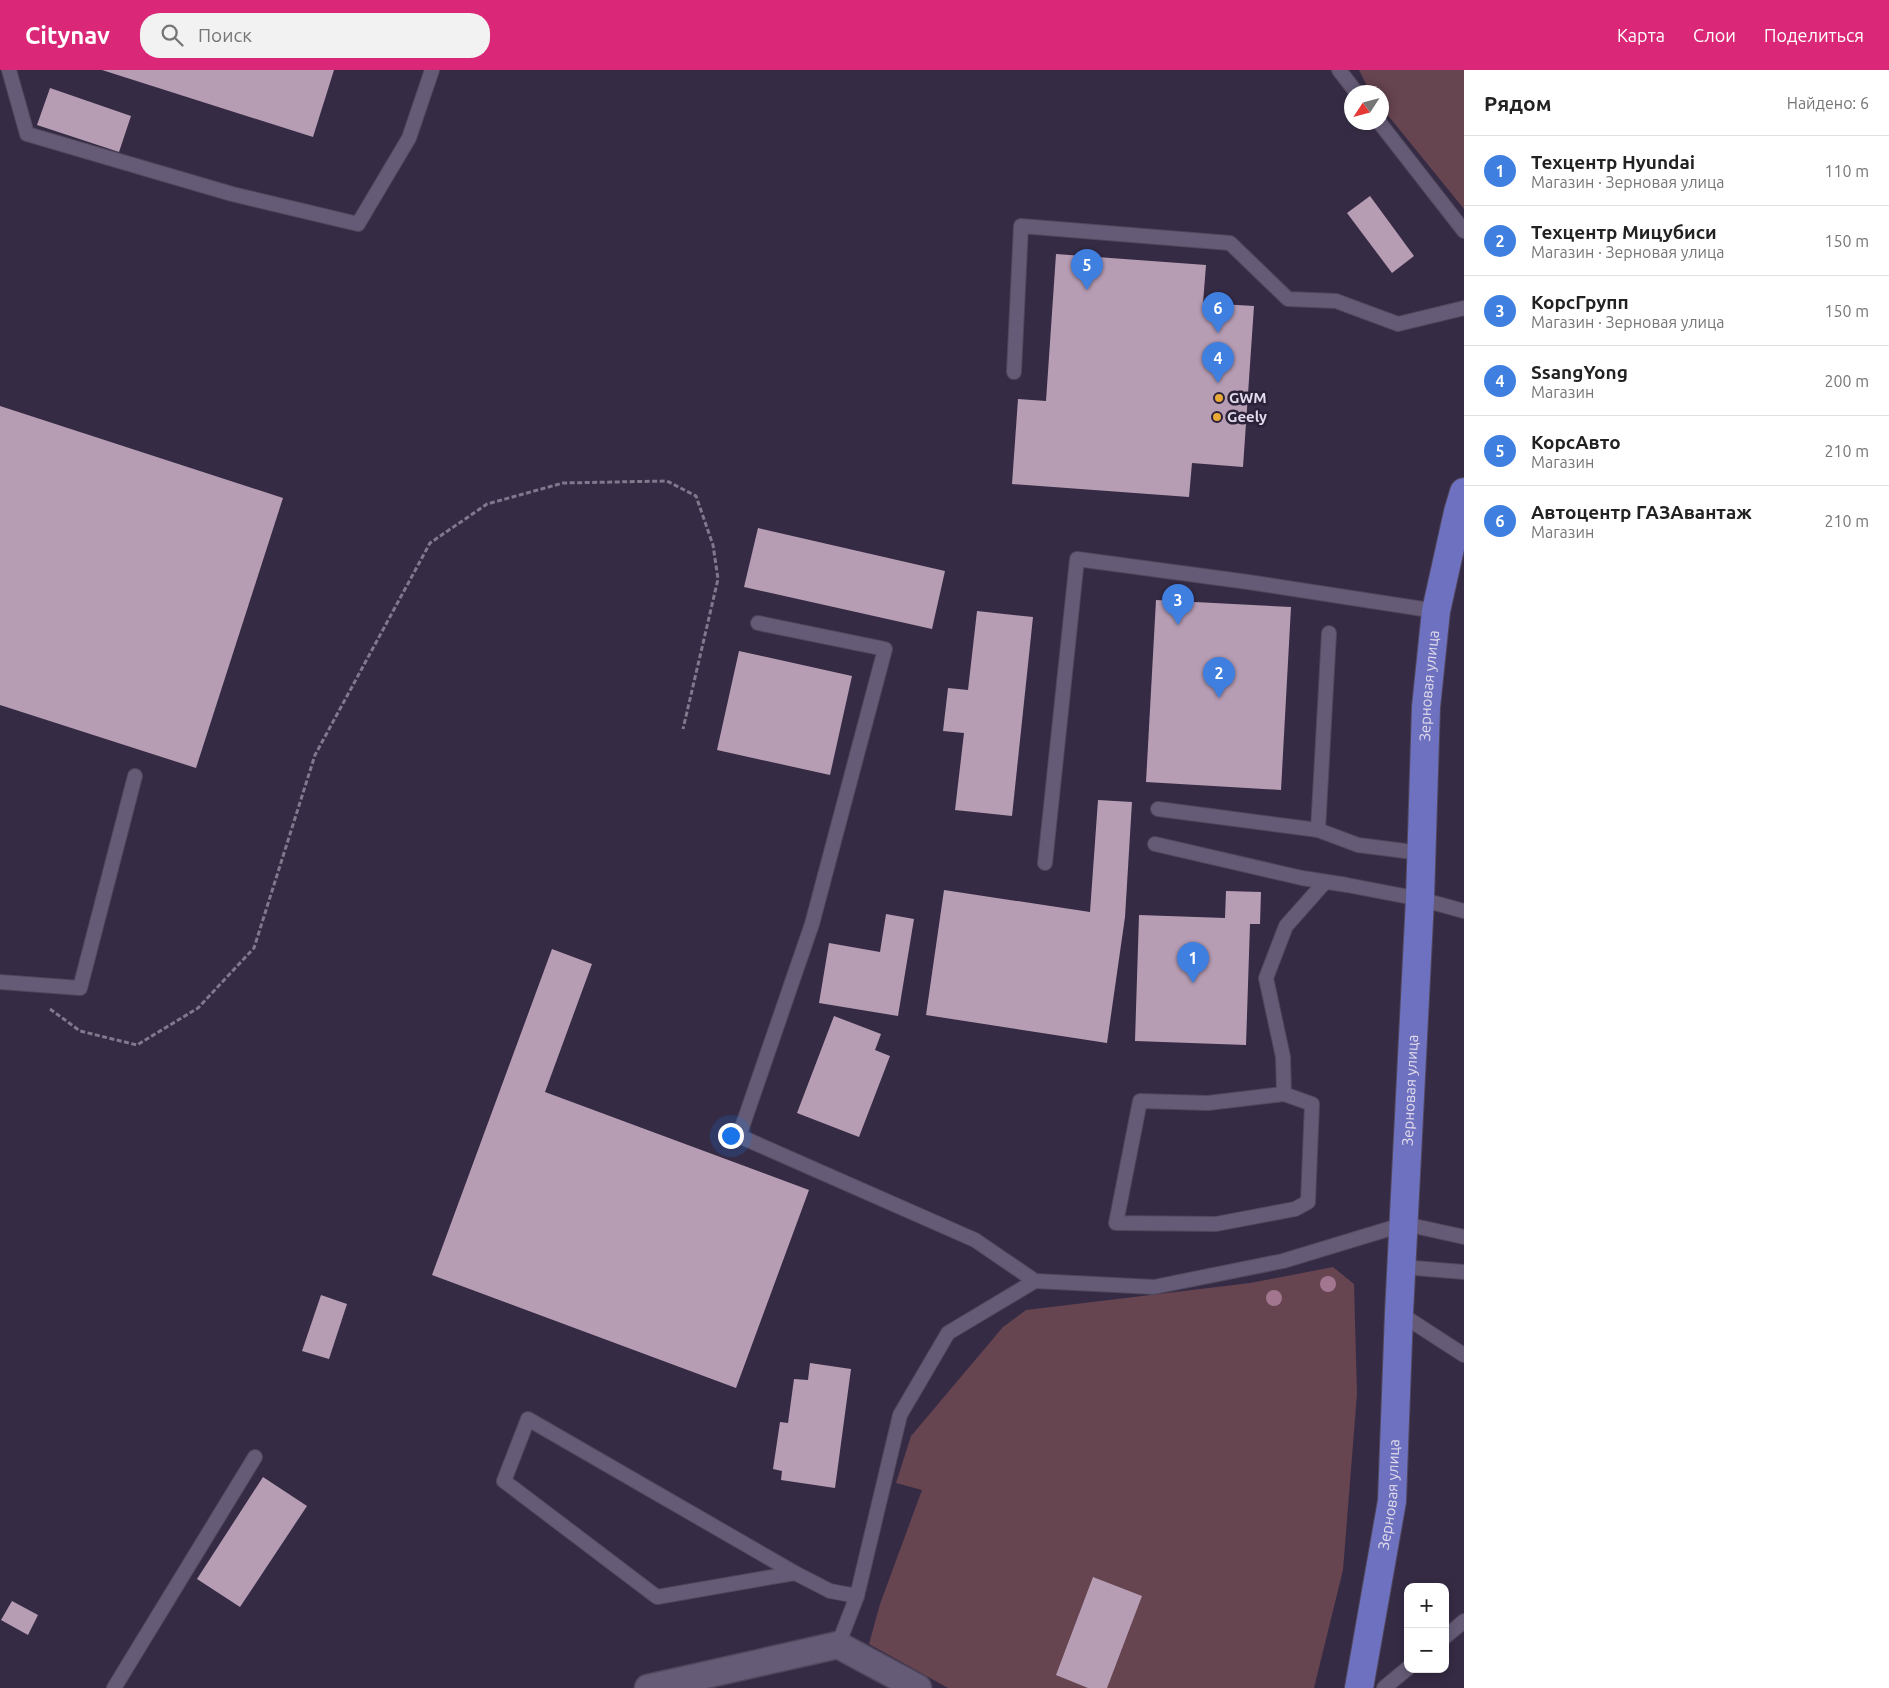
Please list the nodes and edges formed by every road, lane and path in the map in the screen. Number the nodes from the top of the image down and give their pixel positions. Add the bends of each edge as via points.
1 (10, 70) edge
2 (432, 70) edge
3 (1339, 70) edge
4 (1351, 85) edge
5 (1385, 130) edge
6 (1464, 232) edge
7 (1464, 308) edge
8 (1014, 372) dead end
9 (1464, 492) edge
10 (1436, 611) junction
11 (758, 623) dead end
12 (1329, 633) dead end
13 (683, 729) dead end
14 (135, 776) dead end
15 (1158, 809) dead end
16 (1318, 830) junction
17 (1155, 844) dead end
18 (1421, 852) junction
19 (1045, 863) dead end
20 (1325, 882) junction
21 (1420, 899) junction
22 (1464, 911) edge
23 (6, 982) edge
24 (1284, 1094) junction
25 (1405, 1224) junction
26 (1464, 1236) edge
27 (1402, 1267) junction
28 (1464, 1272) edge
29 (1035, 1281) junction
30 (1399, 1313) junction
31 (1464, 1355) edge
32 (255, 1457) dead end
33 (795, 1573) junction
34 (857, 1596) junction
35 (1464, 1621) edge
36 (1449, 1634) edge
37 (838, 1645) junction
38 (1404, 1671) edge
39 (114, 1688) edge
40 (648, 1688) edge
41 (918, 1688) edge
42 (1359, 1688) edge
43 (1384, 1688) edge

1 - 2 lane via 27,134 232,194 358,224 409,138
3 - 4 lane
5 - 6 lane
7 - 8 lane via 1398,324 1336,301 1288,299 1230,244 1021,226
9 - 10 main road, Зерновая улица
10 - 18 main road, Зерновая улица via 1426,707
10 - 19 lane via 1077,559
11 - 29 lane via 885,649 812,924 739,1136 975,1240
12 - 16 lane
13 - 23 path via 718,580 714,545 696,496 667,481 563,483 487,504 430,543 315,755 254,948 198,1008 137,1045 80,1031
14 - 23 lane via 80,988
15 - 16 lane
16 - 18 lane via 1358,845
17 - 20 lane
18 - 21 main road, Зерновая улица
20 - 21 lane
20 - 24 lane via 1286,926 1266,978 1283,1057
21 - 22 lane
21 - 25 main road, Зерновая улица
24 - 24 lane via 1312,1104 1308,1202 1295,1209 1216,1224 1116,1223 1140,1101 1208,1103
25 - 26 lane
25 - 27 main road, Зерновая улица
25 - 29 lane via 1283,1261 1154,1287
27 - 28 lane
27 - 30 main road, Зерновая улица
29 - 34 lane via 948,1333 900,1415
30 - 31 lane
30 - 42 main road, Зерновая улица via 1392,1501
32 - 39 lane
33 - 33 lane via 666,1498 528,1419 504,1480 657,1597
33 - 34 lane via 830,1591
34 - 37 lane
35 - 36 lane
37 - 40 street
37 - 41 street
38 - 43 lane

